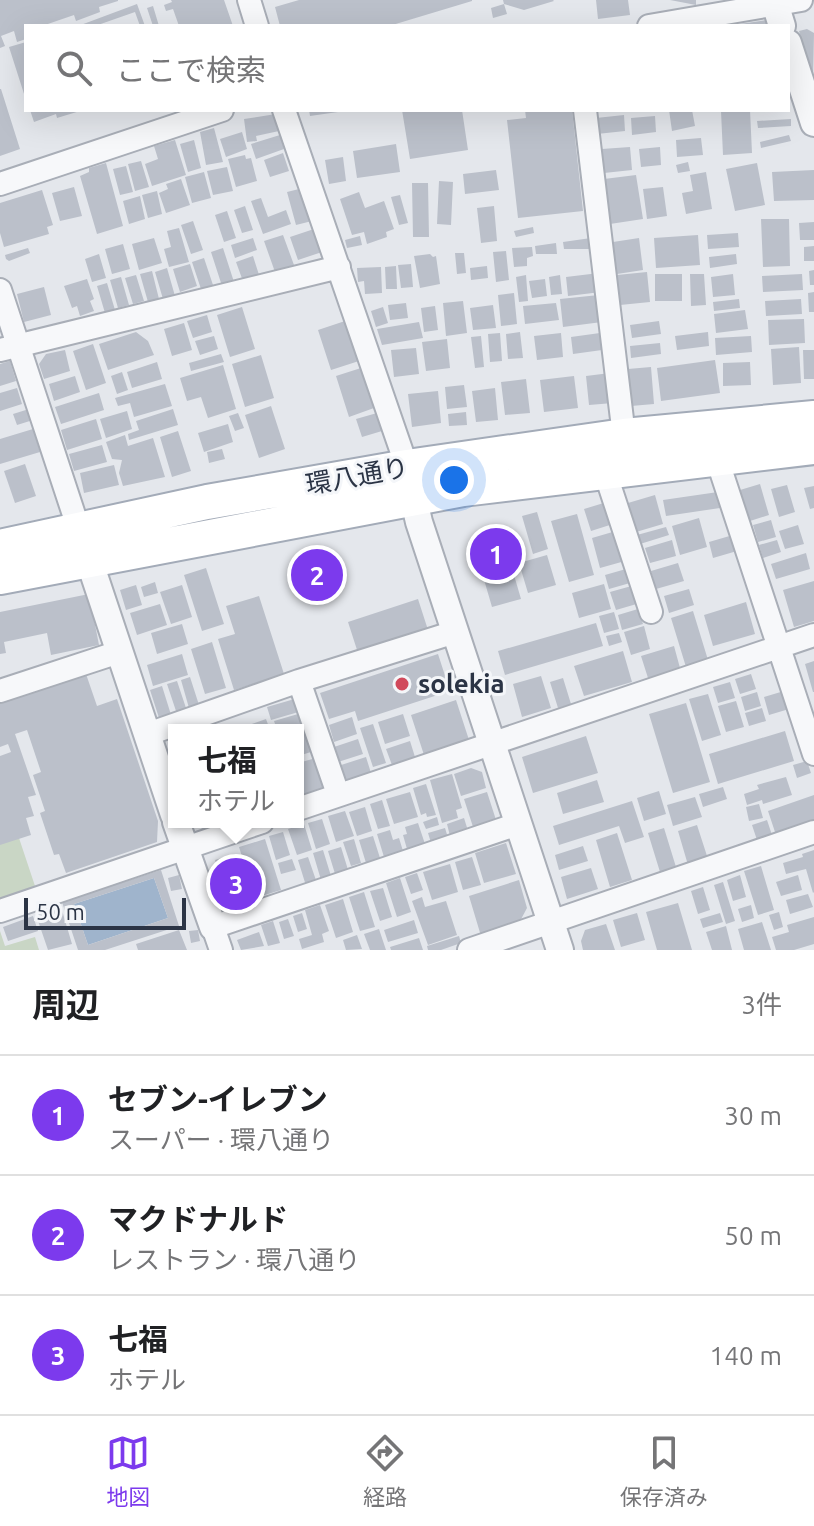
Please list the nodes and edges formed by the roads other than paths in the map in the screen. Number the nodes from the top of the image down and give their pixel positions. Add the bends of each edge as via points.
1 (249, 0) edge
2 (787, 6) edge
3 (814, 15) edge
4 (256, 24) edge
5 (663, 24) edge
6 (790, 49) edge
7 (216, 112) edge
8 (285, 112) edge
9 (585, 112) edge
10 (814, 123) edge
11 (0, 184) edge
12 (339, 267) junction
13 (0, 290) edge
14 (9, 348) edge
15 (814, 418) edge
16 (624, 436) junction
17 (814, 447) edge
18 (717, 459) junction
19 (605, 472) junction
20 (410, 483) junction
21 (84, 545) junction
22 (0, 547) edge
23 (0, 577) edge
24 (651, 612) dead end
25 (455, 632) junction
26 (814, 635) edge
27 (780, 646) junction
28 (119, 652) junction
29 (299, 681) junction
30 (0, 691) edge
31 (176, 724) edge
32 (168, 727) edge
33 (148, 734) junction
34 (490, 743) junction
35 (814, 754) edge
36 (338, 794) junction
37 (168, 796) edge
38 (304, 807) edge
39 (518, 824) junction
40 (178, 828) edge
41 (245, 828) edge
42 (814, 832) edge
43 (186, 849) junction
44 (0, 911) edge
45 (551, 922) junction
46 (217, 938) edge
47 (469, 950) edge
48 (560, 950) edge

1 - 4 street
2 - 3 street
2 - 5 street
6 - 10 street
7 - 11 street
8 - 12 street
9 - 16 street
12 - 14 street
12 - 20 street
13 - 14 street
14 - 21 street
15 - 16 main road, 環八通り
16 - 20 main road, 環八通り
17 - 18 main road, 環八通り
18 - 19 main road, 環八通り
18 - 27 street
19 - 20 main road, 環八通り
19 - 24 street
20 - 21 main road, 環八通り via 207,502
20 - 25 street
21 - 22 main road, 環八通り
21 - 23 main road, 環八通り
21 - 28 street
25 - 29 street
25 - 34 street
26 - 27 street
27 - 34 street
27 - 35 street
28 - 30 street
28 - 33 street
29 - 31 street
29 - 36 street
32 - 33 street
33 - 37 street
34 - 36 street
34 - 39 street
36 - 38 street
39 - 45 street
39 - 46 street
40 - 43 street
41 - 43 street
42 - 45 street
43 - 44 street
43 - 46 street
45 - 47 street
45 - 48 street

